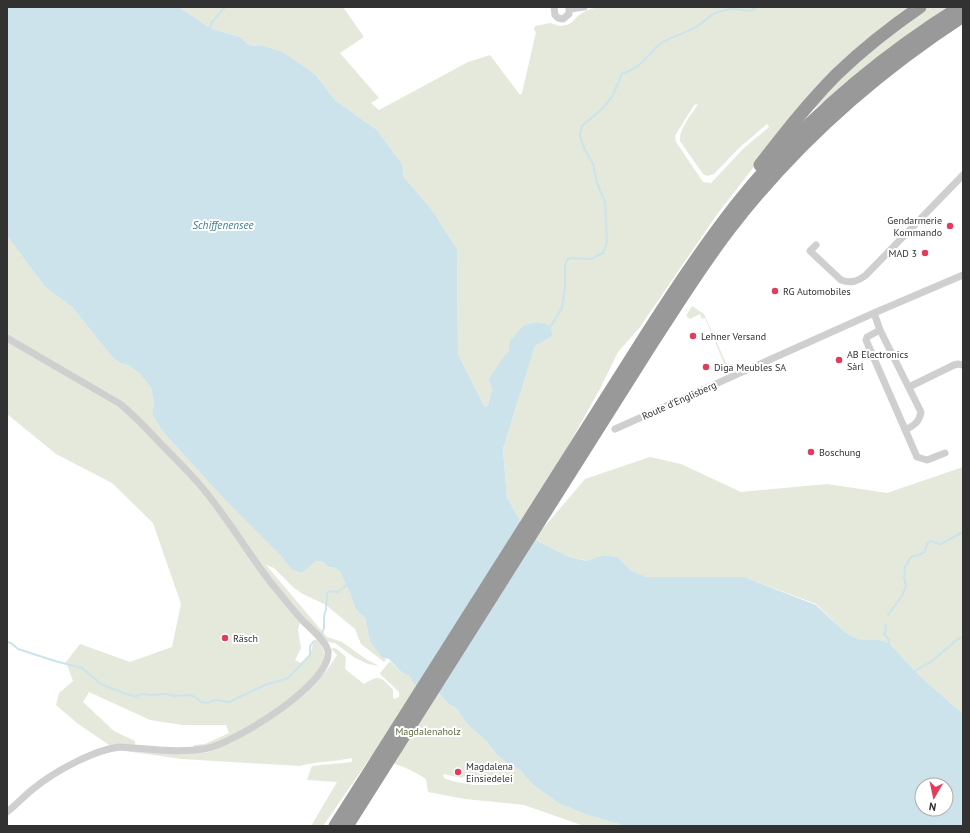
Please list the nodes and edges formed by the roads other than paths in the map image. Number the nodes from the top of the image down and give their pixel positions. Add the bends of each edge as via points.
1 (554, 7) edge
2 (584, 7) edge
3 (920, 7) edge
4 (960, 7) edge
5 (570, 8) edge
6 (963, 16) edge
7 (963, 22) edge
8 (937, 33) junction
9 (963, 174) edge
10 (816, 245) dead end
11 (702, 250) junction
12 (963, 275) edge
13 (874, 313) junction
14 (880, 330) junction
15 (7, 338) edge
16 (963, 366) edge
17 (909, 387) junction
18 (615, 429) dead end
19 (905, 430) junction
20 (945, 453) dead end
21 (543, 507) junction
22 (383, 760) junction
23 (7, 812) edge
24 (334, 826) edge
25 (347, 826) edge

1 - 5 street via 555,15 560,18 568,16
2 - 5 street
3 - 11 highway via 847,65 806,108 745,185
4 - 11 highway via 917,35 820,114 759,178
6 - 8 highway
7 - 8 highway
8 - 21 highway via 848,101 802,145 755,197 693,281
9 - 10 street via 858,281 842,280 810,251
11 - 21 highway via 657,317
12 - 13 street, Route d'Englisberg
13 - 14 street
13 - 18 street, Route d'Englisberg
14 - 17 street
14 - 19 street via 866,337 866,340
15 - 23 street via 120,404 133,415 211,498 271,583 328,651 322,669 299,695 272,716 212,747 173,751 111,748 50,776
16 - 17 street via 954,365
17 - 19 street via 921,412 919,420
19 - 20 street via 917,457 927,460
21 - 22 highway
22 - 24 highway
22 - 25 highway

